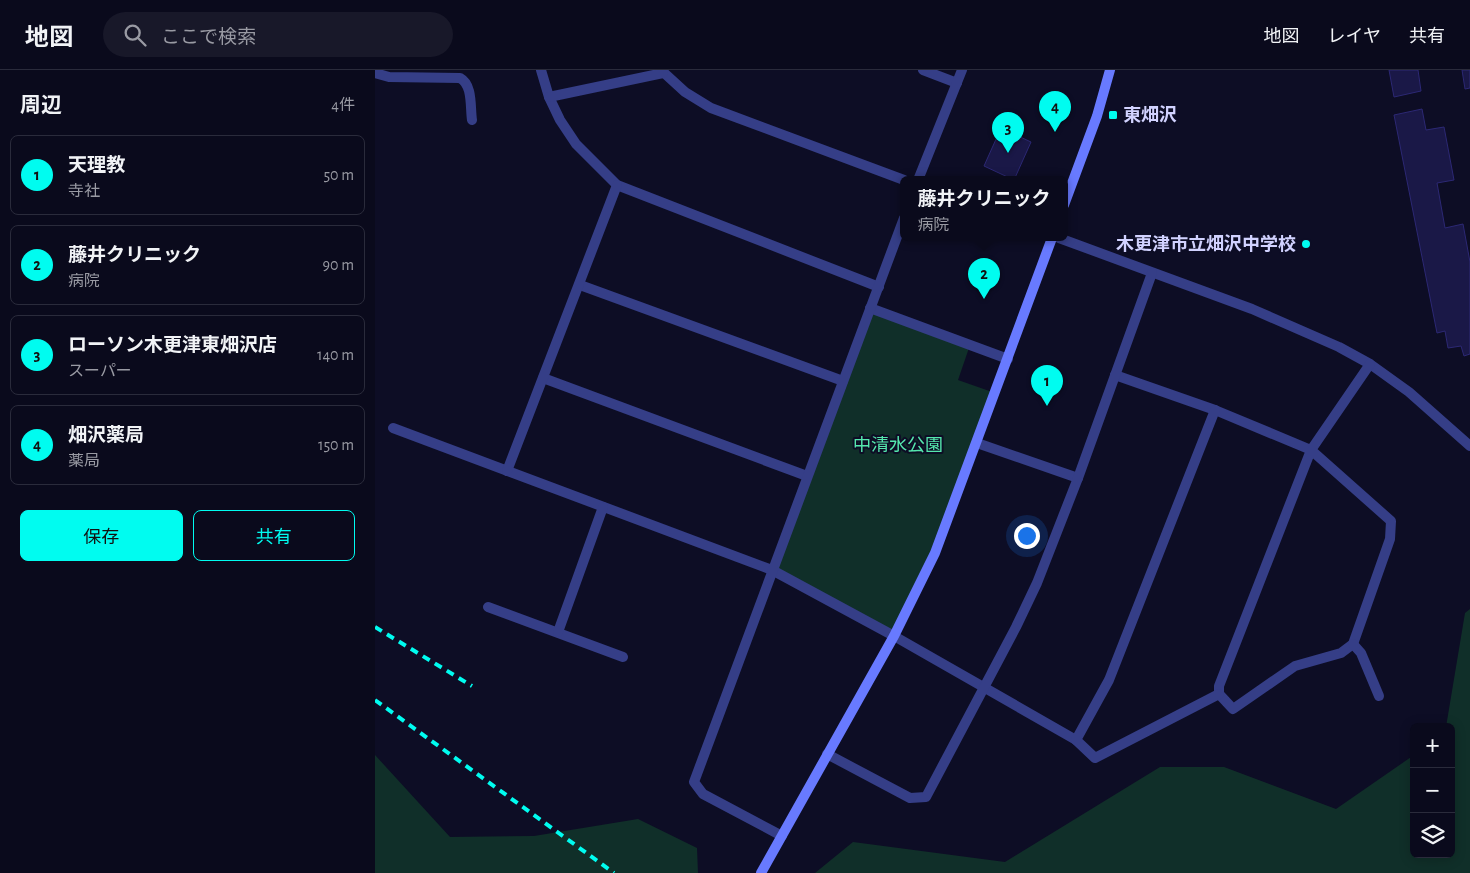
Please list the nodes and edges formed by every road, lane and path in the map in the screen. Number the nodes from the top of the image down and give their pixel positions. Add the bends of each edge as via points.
1 (541, 70) edge
2 (923, 70) edge
3 (962, 70) edge
4 (1110, 70) edge
5 (375, 72) edge
6 (662, 72) edge
7 (428, 74) edge
8 (957, 82) junction
9 (549, 98) junction
10 (472, 120) dead end
11 (920, 176) edge
12 (900, 179) edge
13 (617, 185) junction
14 (1068, 195) edge
15 (900, 229) edge
16 (1051, 241) edge
17 (1067, 241) edge
18 (1152, 273) junction
19 (580, 285) junction
20 (879, 287) junction
21 (870, 308) junction
22 (1008, 359) junction
23 (1370, 364) junction
24 (1115, 375) junction
25 (543, 378) junction
26 (843, 381) junction
27 (1215, 410) junction
28 (393, 428) dead end
29 (977, 443) junction
30 (1470, 446) edge
31 (1311, 450) junction
32 (507, 472) junction
33 (807, 476) junction
34 (1078, 478) junction
35 (603, 507) junction
36 (772, 570) junction
37 (488, 607) dead end
38 (558, 632) junction
39 (894, 636) junction
40 (1353, 644) junction
41 (623, 657) dead end
42 (983, 688) junction
43 (1219, 694) junction
44 (1379, 696) dead end
45 (1076, 740) junction
46 (827, 754) junction
47 (782, 836) junction
48 (761, 873) edge

1 - 9 street
2 - 8 street
3 - 8 street
4 - 14 street
5 - 7 street via 389,77
6 - 9 street
6 - 12 street via 711,108
7 - 10 street via 465,81 469,88
8 - 11 street
9 - 13 street via 576,144
13 - 19 street
13 - 20 street
15 - 20 street
16 - 22 street
17 - 18 street
18 - 23 street via 1288,323
18 - 24 street
19 - 25 street
19 - 26 street
20 - 21 street
21 - 22 street
21 - 26 street
22 - 29 street
23 - 30 street via 1409,392
23 - 31 street
24 - 27 street
24 - 34 street
25 - 32 street
25 - 33 street
26 - 33 street
27 - 31 street
27 - 45 street via 1109,680
28 - 32 street
29 - 34 street
29 - 39 street via 935,553
31 - 40 street via 1391,522 1390,539
31 - 43 street via 1219,686
32 - 35 street
33 - 36 street
34 - 42 street via 1037,583
35 - 36 street
35 - 38 street
36 - 39 street
36 - 47 street via 694,782 703,794
37 - 38 street
38 - 41 street
39 - 42 street
39 - 46 street
40 - 43 street via 1341,653 1295,666 1233,710
40 - 44 street via 1361,653
42 - 45 street
42 - 46 street via 927,797 910,798
43 - 45 street via 1095,758
46 - 47 street
47 - 48 street

